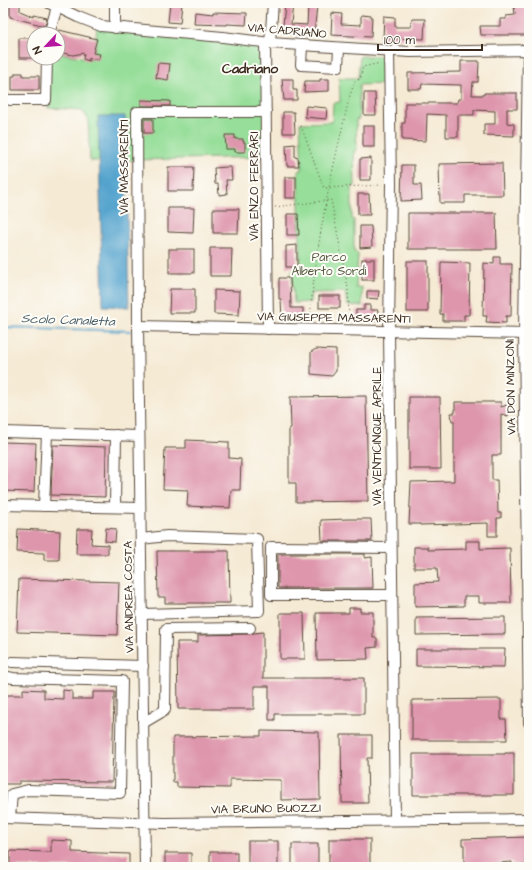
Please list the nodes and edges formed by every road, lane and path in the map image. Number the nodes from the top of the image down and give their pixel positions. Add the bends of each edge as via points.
1 (115, 3) edge
2 (273, 3) edge
3 (53, 5) edge
4 (50, 26) edge
5 (115, 28) junction
6 (268, 43) junction
7 (302, 46) junction
8 (339, 48) junction
9 (528, 50) edge
10 (389, 56) junction
11 (47, 66) edge
12 (10, 100) dead end
13 (266, 112) junction
14 (301, 126) dead end
15 (391, 184) junction
16 (328, 188) junction
17 (326, 200) junction
18 (267, 208) junction
19 (138, 326) junction
20 (268, 329) junction
21 (309, 330) junction
22 (349, 331) junction
23 (389, 332) junction
24 (526, 334) edge
25 (3, 432) edge
26 (47, 433) junction
27 (116, 435) junction
28 (139, 436) junction
29 (3, 505) edge
30 (44, 506) junction
31 (115, 508) junction
32 (140, 508) junction
33 (141, 539) junction
34 (391, 548) junction
35 (392, 595) junction
36 (142, 614) junction
37 (250, 628) dead end
38 (12, 662) dead end
39 (143, 666) junction
40 (3, 676) edge
41 (144, 722) junction
42 (529, 723) edge
43 (6, 818) edge
44 (529, 819) edge
45 (395, 820) junction
46 (145, 823) junction
47 (145, 867) edge

1 - 5 street
2 - 6 street, VIA ENZO FERRARI
3 - 4 street
3 - 5 street, VIA CADRIANO via 92,23
5 - 6 street, VIA CADRIANO
6 - 7 street, VIA CADRIANO
6 - 13 street, VIA ENZO FERRARI
7 - 8 street, VIA CADRIANO
7 - 8 street via 301,65 338,67
8 - 10 street, VIA CADRIANO
9 - 10 street, VIA CADRIANO via 410,52
9 - 24 street, VIA DON MINZONI
10 - 15 street, VIA VENTICINQUE APRILE
10 - 16 path via 363,67 360,79 355,81
11 - 12 street via 46,100
13 - 18 street, VIA ENZO FERRARI
13 - 19 street, VIA MASSARENTI via 137,112
14 - 16 path via 324,188
15 - 16 path
15 - 23 street, VIA VENTICINQUE APRILE
16 - 17 path
17 - 18 path
17 - 21 path via 312,286
17 - 22 path via 331,200 348,288
18 - 20 street, VIA ENZO FERRARI
19 - 20 street, VIA GIUSEPPE MASSARENTI
19 - 28 street, VIA ANDREA COSTA
20 - 21 street, VIA GIUSEPPE MASSARENTI
21 - 22 street, VIA GIUSEPPE MASSARENTI
22 - 23 street, VIA GIUSEPPE MASSARENTI
23 - 24 street, VIA GIUSEPPE MASSARENTI
23 - 34 street, VIA VENTICINQUE APRILE
24 - 42 street, VIA DON MINZONI
25 - 26 street
26 - 27 street
26 - 30 street
27 - 28 street
27 - 31 street
28 - 32 street, VIA ANDREA COSTA
29 - 30 street
30 - 31 street
31 - 32 street
32 - 33 street, VIA ANDREA COSTA
33 - 36 street, VIA ANDREA COSTA
33 - 36 street via 166,536 257,539 259,611
34 - 35 street, VIA VENTICINQUE APRILE
34 - 35 street via 271,547 271,595
35 - 45 street, VIA VENTICINQUE APRILE
36 - 39 street, VIA ANDREA COSTA
37 - 41 street via 166,629 165,710
38 - 39 street
39 - 41 street, VIA ANDREA COSTA
40 - 43 street via 122,681 120,793 28,790 12,794
41 - 46 street, VIA ANDREA COSTA
43 - 46 street, VIA BRUNO BUOZZI
44 - 45 street, VIA BRUNO BUOZZI
45 - 46 street, VIA BRUNO BUOZZI
46 - 47 street, VIA ANDREA COSTA

